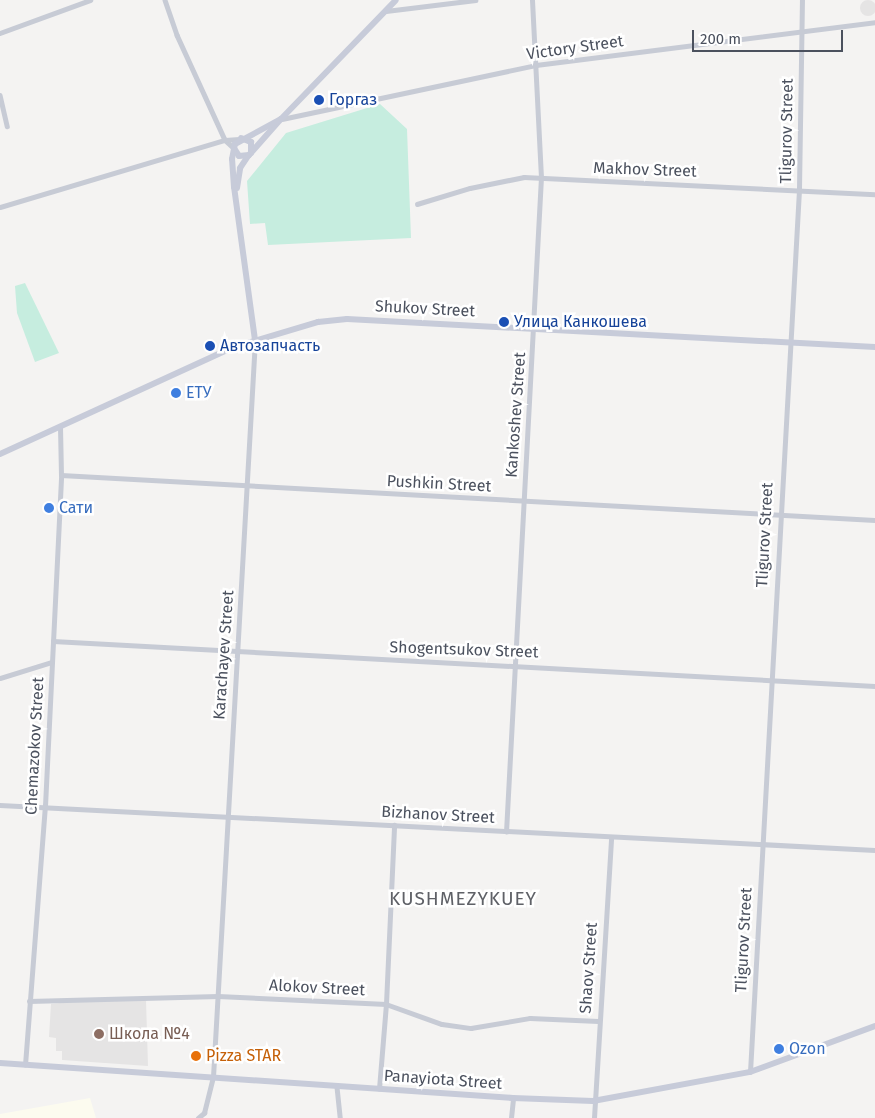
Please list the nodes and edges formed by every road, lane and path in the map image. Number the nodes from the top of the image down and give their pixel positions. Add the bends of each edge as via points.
1 (90, 0) edge
2 (165, 0) edge
3 (396, 0) edge
4 (475, 0) edge
5 (532, 0) edge
6 (802, 0) edge
7 (386, 11) junction
8 (875, 22) edge
9 (802, 32) junction
10 (0, 33) edge
11 (536, 64) junction
12 (0, 95) edge
13 (281, 119) junction
14 (7, 126) dead end
15 (240, 139) junction
16 (225, 140) junction
17 (234, 148) junction
18 (250, 154) junction
19 (541, 178) junction
20 (799, 189) junction
21 (236, 191) junction
22 (875, 194) edge
23 (417, 204) dead end
24 (0, 207) edge
25 (534, 328) junction
26 (255, 340) junction
27 (790, 342) junction
28 (875, 347) edge
29 (60, 428) junction
30 (0, 454) edge
31 (62, 475) junction
32 (248, 487) junction
33 (523, 501) junction
34 (778, 514) junction
35 (875, 520) edge
36 (53, 641) junction
37 (237, 652) junction
38 (52, 662) junction
39 (515, 664) junction
40 (0, 678) edge
41 (770, 680) junction
42 (875, 686) edge
43 (0, 805) edge
44 (45, 806) junction
45 (228, 815) junction
46 (394, 826) junction
47 (506, 832) junction
48 (611, 838) junction
49 (761, 846) junction
50 (875, 850) edge
51 (218, 996) junction
52 (29, 1001) junction
53 (386, 1004) junction
54 (598, 1021) junction
55 (875, 1026) edge
56 (0, 1063) edge
57 (25, 1065) junction
58 (750, 1072) junction
59 (213, 1077) junction
60 (337, 1086) junction
61 (379, 1089) junction
62 (513, 1098) junction
63 (593, 1100) junction
64 (198, 1118) edge
65 (340, 1118) edge
66 (511, 1118) edge
67 (594, 1118) edge

1 - 10 street
2 - 16 street via 177,35
3 - 7 street
4 - 7 street
5 - 11 street, Kankoshev Street
6 - 9 street, Tligurov Street
7 - 13 street
8 - 9 street, Victory Street
9 - 11 street, Victory Street
9 - 20 street, Tligurov Street
11 - 13 street, Victory Street
11 - 19 street, Kankoshev Street
12 - 14 street
13 - 15 street
13 - 18 street
15 - 16 street
15 - 17 street
15 - 18 street via 251,142
16 - 17 street
16 - 24 street
17 - 18 street via 240,156
17 - 21 street, Karachayev Street via 232,159
18 - 21 street via 240,168
19 - 20 street, Makhov Street
19 - 23 street, Makhov Street via 470,188
19 - 25 street, Kankoshev Street
20 - 22 street, Makhov Street
20 - 27 street, Tligurov Street
21 - 26 street, Karachayev Street
25 - 26 street, Shukov Street via 347,319 318,322
25 - 27 street, Shukov Street
25 - 33 street, Kankoshev Street
26 - 29 street, Shukov Street
26 - 32 street, Karachayev Street
27 - 28 street, Shukov Street
27 - 34 street, Tligurov Street
29 - 30 street, Shukov Street
29 - 31 street, Chemazokov Street
31 - 32 street, Pushkin Street
31 - 36 street, Chemazokov Street
32 - 33 street, Pushkin Street
32 - 37 street, Karachayev Street
33 - 34 street, Pushkin Street
33 - 39 street, Kankoshev Street
34 - 35 street, Pushkin Street
34 - 41 street, Tligurov Street
36 - 37 street, Shogentsukov Street
36 - 38 street, Chemazokov Street
37 - 39 street, Shogentsukov Street
37 - 45 street, Karachayev Street
38 - 40 street
38 - 44 street, Chemazokov Street
39 - 41 street, Shogentsukov Street
39 - 47 street, Kankoshev Street
41 - 42 street, Shogentsukov Street
41 - 49 street, Tligurov Street
43 - 44 street, Bizhanov Street
44 - 45 street, Bizhanov Street
44 - 52 street, Chemazokov Street
45 - 46 street, Bizhanov Street
45 - 51 street, Karachayev Street
46 - 47 street, Bizhanov Street
46 - 53 street
47 - 48 street, Bizhanov Street
48 - 49 street, Bizhanov Street
48 - 54 street, Shaov Street
49 - 50 street, Bizhanov Street
49 - 58 street, Tligurov Street
51 - 52 street, Alokov Street
51 - 53 street, Alokov Street
51 - 59 street, Karachayev Street
52 - 57 street, Chemazokov Street
53 - 54 street, Alokov Street via 442,1024 471,1028 530,1018
53 - 61 street
54 - 63 street, Shaov Street
55 - 58 street, Panayiota Street
56 - 57 street, Panayiota Street
57 - 59 street, Panayiota Street
58 - 63 street, Panayiota Street
59 - 60 street, Panayiota Street
59 - 64 street, Karachayev Street via 204,1113
60 - 61 street, Panayiota Street
60 - 65 street
61 - 62 street, Panayiota Street
62 - 63 street, Panayiota Street
62 - 66 street
63 - 67 street, Shaov Street

